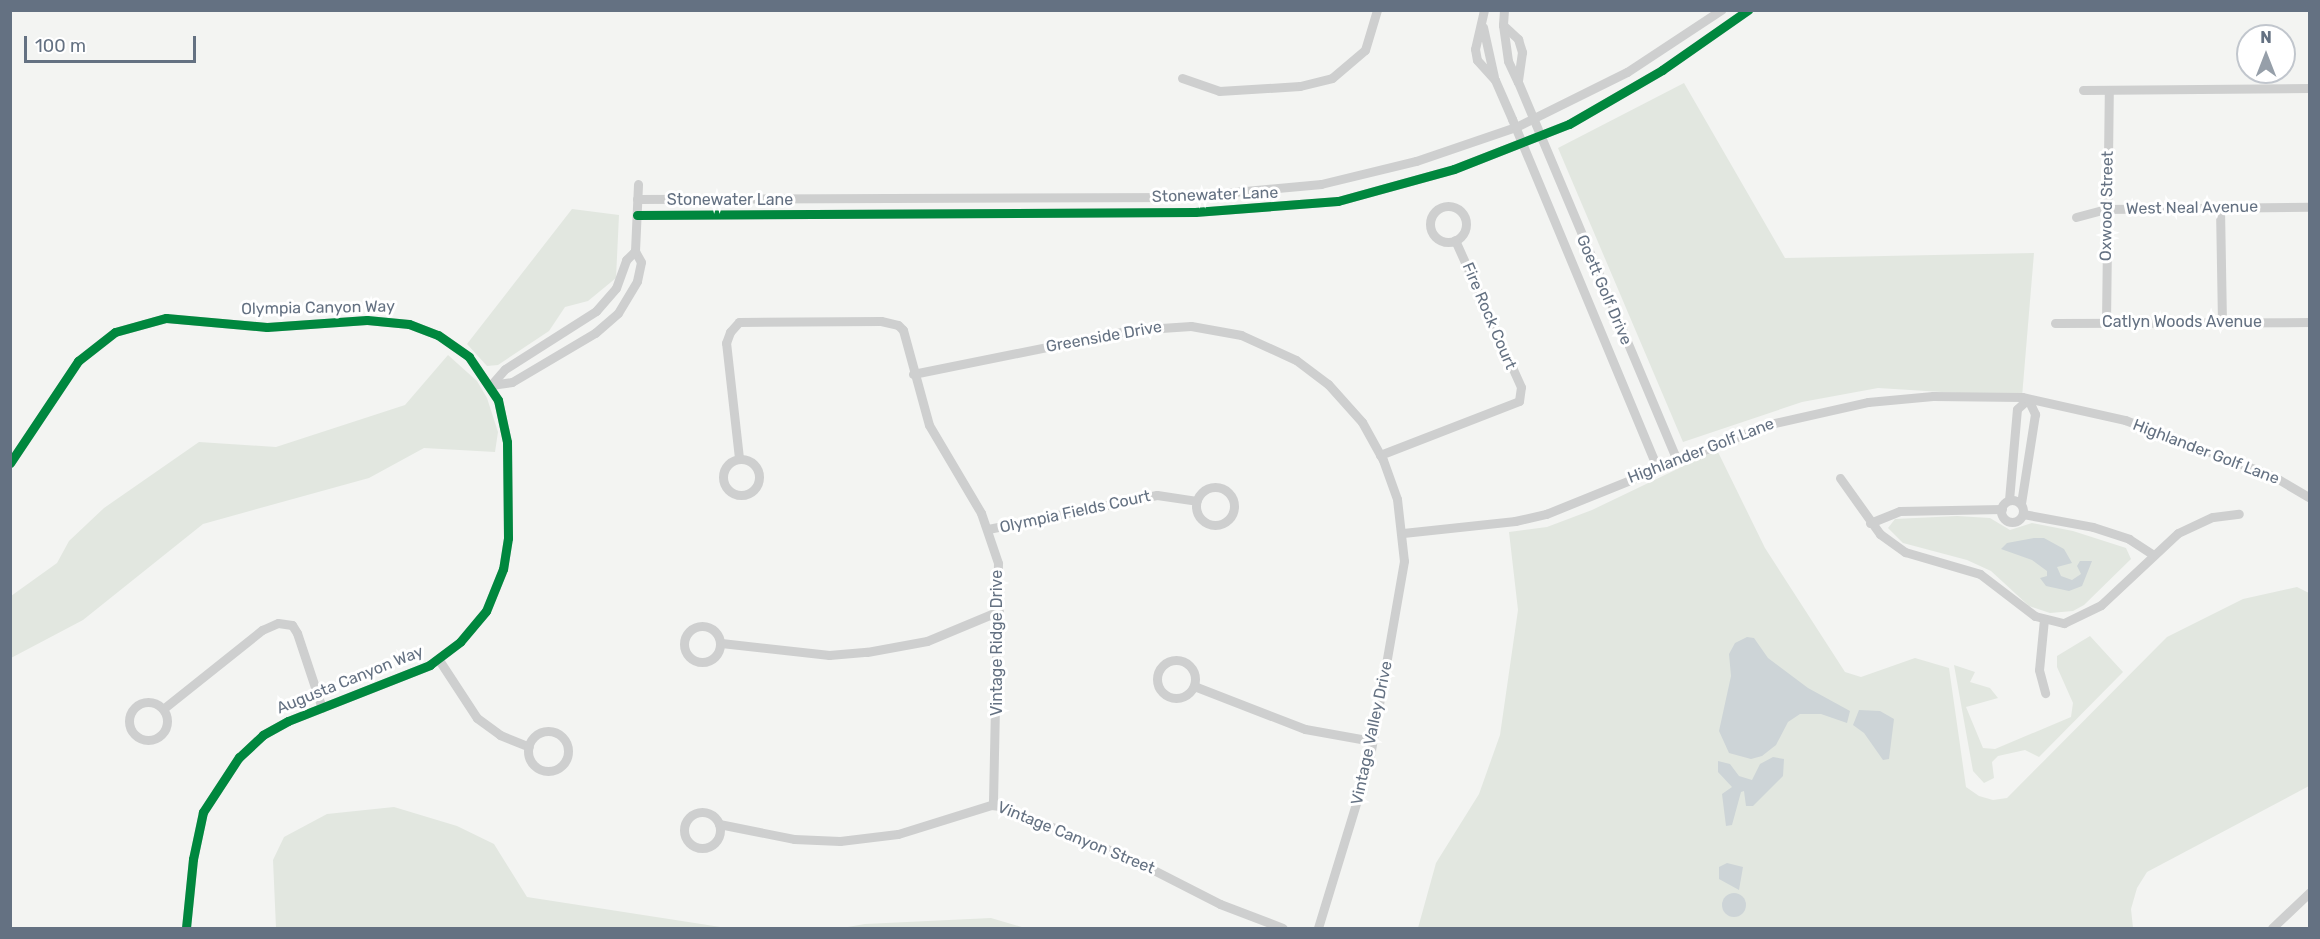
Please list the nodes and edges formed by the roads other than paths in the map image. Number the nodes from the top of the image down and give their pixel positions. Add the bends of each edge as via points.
1 (1377, 10) edge
2 (1484, 10) edge
3 (1504, 10) edge
4 (1721, 10) edge
5 (1748, 10) edge
6 (1503, 26) junction
7 (1182, 78) dead end
8 (1518, 82) junction
9 (2310, 88) edge
10 (2082, 90) dead end
11 (2109, 90) junction
12 (1532, 119) junction
13 (1516, 127) junction
14 (1539, 138) junction
15 (1523, 144) junction
16 (638, 184) dead end
17 (638, 199) junction
18 (2310, 207) edge
19 (2220, 208) junction
20 (2106, 209) junction
21 (637, 215) junction
22 (2076, 217) dead end
23 (1455, 240) dead end
24 (635, 251) junction
25 (2222, 322) junction
26 (2310, 322) edge
27 (2055, 323) dead end
28 (2106, 323) junction
29 (914, 374) junction
30 (491, 385) junction
31 (2028, 399) junction
32 (1380, 455) junction
33 (739, 458) junction
34 (1677, 460) junction
35 (2011, 462) junction
36 (10, 463) edge
37 (2027, 464) junction
38 (1657, 468) junction
39 (1840, 478) dead end
40 (2310, 498) edge
41 (2009, 500) junction
42 (1197, 501) junction
43 (2021, 503) junction
44 (2002, 508) junction
45 (2023, 514) junction
46 (2239, 514) dead end
47 (1870, 523) junction
48 (988, 529) junction
49 (1403, 533) junction
50 (2152, 554) junction
51 (999, 611) junction
52 (2044, 620) junction
53 (721, 643) junction
54 (439, 660) junction
55 (1194, 686) junction
56 (2045, 693) dead end
57 (322, 708) junction
58 (163, 709) junction
59 (1372, 741) junction
60 (529, 747) junction
61 (993, 805) junction
62 (719, 824) dead end
63 (2310, 892) edge
64 (186, 928) edge
65 (1283, 928) edge
66 (1318, 928) edge
67 (2272, 928) edge

1 - 7 street via 1365,50 1332,78 1300,86 1219,91
2 - 13 street, Goett Golf Drive via 1483,27 1495,80
3 - 6 street, Goett Golf Drive
4 - 12 street, Stonewater Lane via 1627,72
5 - 14 street, Stonewater Lane via 1637,86
6 - 8 street, Goett Golf Drive via 1508,61
6 - 8 street via 1518,39 1522,52
8 - 12 street, Goett Golf Drive
9 - 11 street
10 - 11 street
11 - 20 street, Oxwood Street
12 - 13 street, Stonewater Lane
12 - 14 street, Goett Golf Drive
13 - 15 street, Goett Golf Drive
13 - 17 street, Stonewater Lane via 1364,175 1321,184 1224,194
14 - 15 street, Stonewater Lane
14 - 34 street, Goett Golf Drive
15 - 21 street, Stonewater Lane via 1401,185 1338,201 1287,207 1182,213
15 - 38 street, Goett Golf Drive
16 - 17 street
17 - 21 street
18 - 19 street, West Neal Avenue
19 - 20 street, West Neal Avenue
19 - 25 street
20 - 22 street, West Neal Avenue
20 - 28 street, Oxwood Street
21 - 24 street
23 - 32 street, Fire Rock Court via 1521,393 1513,405 1494,408
24 - 30 street via 627,260 616,288 601,306 505,369
24 - 30 street via 641,262 637,280 618,313 606,325 512,382
25 - 26 street, Catlyn Woods Avenue
25 - 28 street, Catlyn Woods Avenue
27 - 28 street, Catlyn Woods Avenue
29 - 32 street, Greenside Drive via 1151,327 1191,326 1224,331 1278,349 1312,370 1358,416
29 - 33 street, Vintage Ridge Drive via 907,336 898,325 881,321 746,320 730,332 727,351
29 - 48 street, Vintage Ridge Drive via 936,440
30 - 36 street, Olympia Canyon Way via 476,364 449,342 425,328 396,321 267,327 190,317 151,320 107,337 78,361
30 - 54 street, Augusta Canyon Way via 507,442 508,538 503,569 479,621
31 - 34 street, Highlander Golf Lane via 1933,396 1847,406 1744,432
31 - 35 street via 2017,409
31 - 37 street via 2035,414
31 - 40 street, Highlander Golf Lane via 2162,432 2273,476
32 - 49 street, Greenside Drive via 1397,499
33 - 33 street via 751,461 759,470 759,482 747,494 735,494 723,481 725,469
34 - 38 street, Highlander Golf Lane
35 - 37 street
35 - 41 street
37 - 43 street
38 - 49 street, Highlander Golf Lane via 1546,514
39 - 47 street via 1854,492
41 - 43 street
41 - 44 street
42 - 42 street via 1198,513 1211,524 1228,519 1234,509 1232,496 1222,488 1204,491
42 - 48 street, Olympia Fields Court via 1157,495
43 - 45 street
44 - 45 street via 2005,519 2012,522
44 - 47 street via 1900,511
45 - 50 street via 2093,527 2129,539
46 - 50 street via 2198,522
47 - 52 street via 1891,543 1920,559 1980,574
48 - 51 street, Vintage Ridge Drive via 998,563
49 - 59 street, Vintage Valley Drive via 1400,594
50 - 52 street via 2087,614 2064,622
51 - 53 street via 927,641 867,652 829,655
51 - 61 street, Vintage Ridge Drive
52 - 56 street via 2039,670
53 - 53 street via 716,632 705,626 693,628 684,643 687,655 702,663 717,654
54 - 57 street, Augusta Canyon Way
54 - 60 street via 477,718 500,735
55 - 55 street via 1194,674 1188,663 1170,661 1160,669 1158,681 1168,695 1179,697
55 - 59 street via 1305,729
57 - 58 street via 297,633 292,625 278,623 262,630
57 - 64 street, Augusta Canyon Way via 262,735 215,789 196,837
58 - 58 street via 147,702 136,707 130,723 135,734 146,739 159,736 166,727
59 - 66 street, Vintage Valley Drive via 1352,825
60 - 60 street via 530,759 545,770 563,765 568,753 565,740 548,731 535,736
61 - 62 street, Vintage Canyon Street via 918,830 840,841 794,839
61 - 65 street, Vintage Canyon Street via 1132,859 1220,904
63 - 67 street

